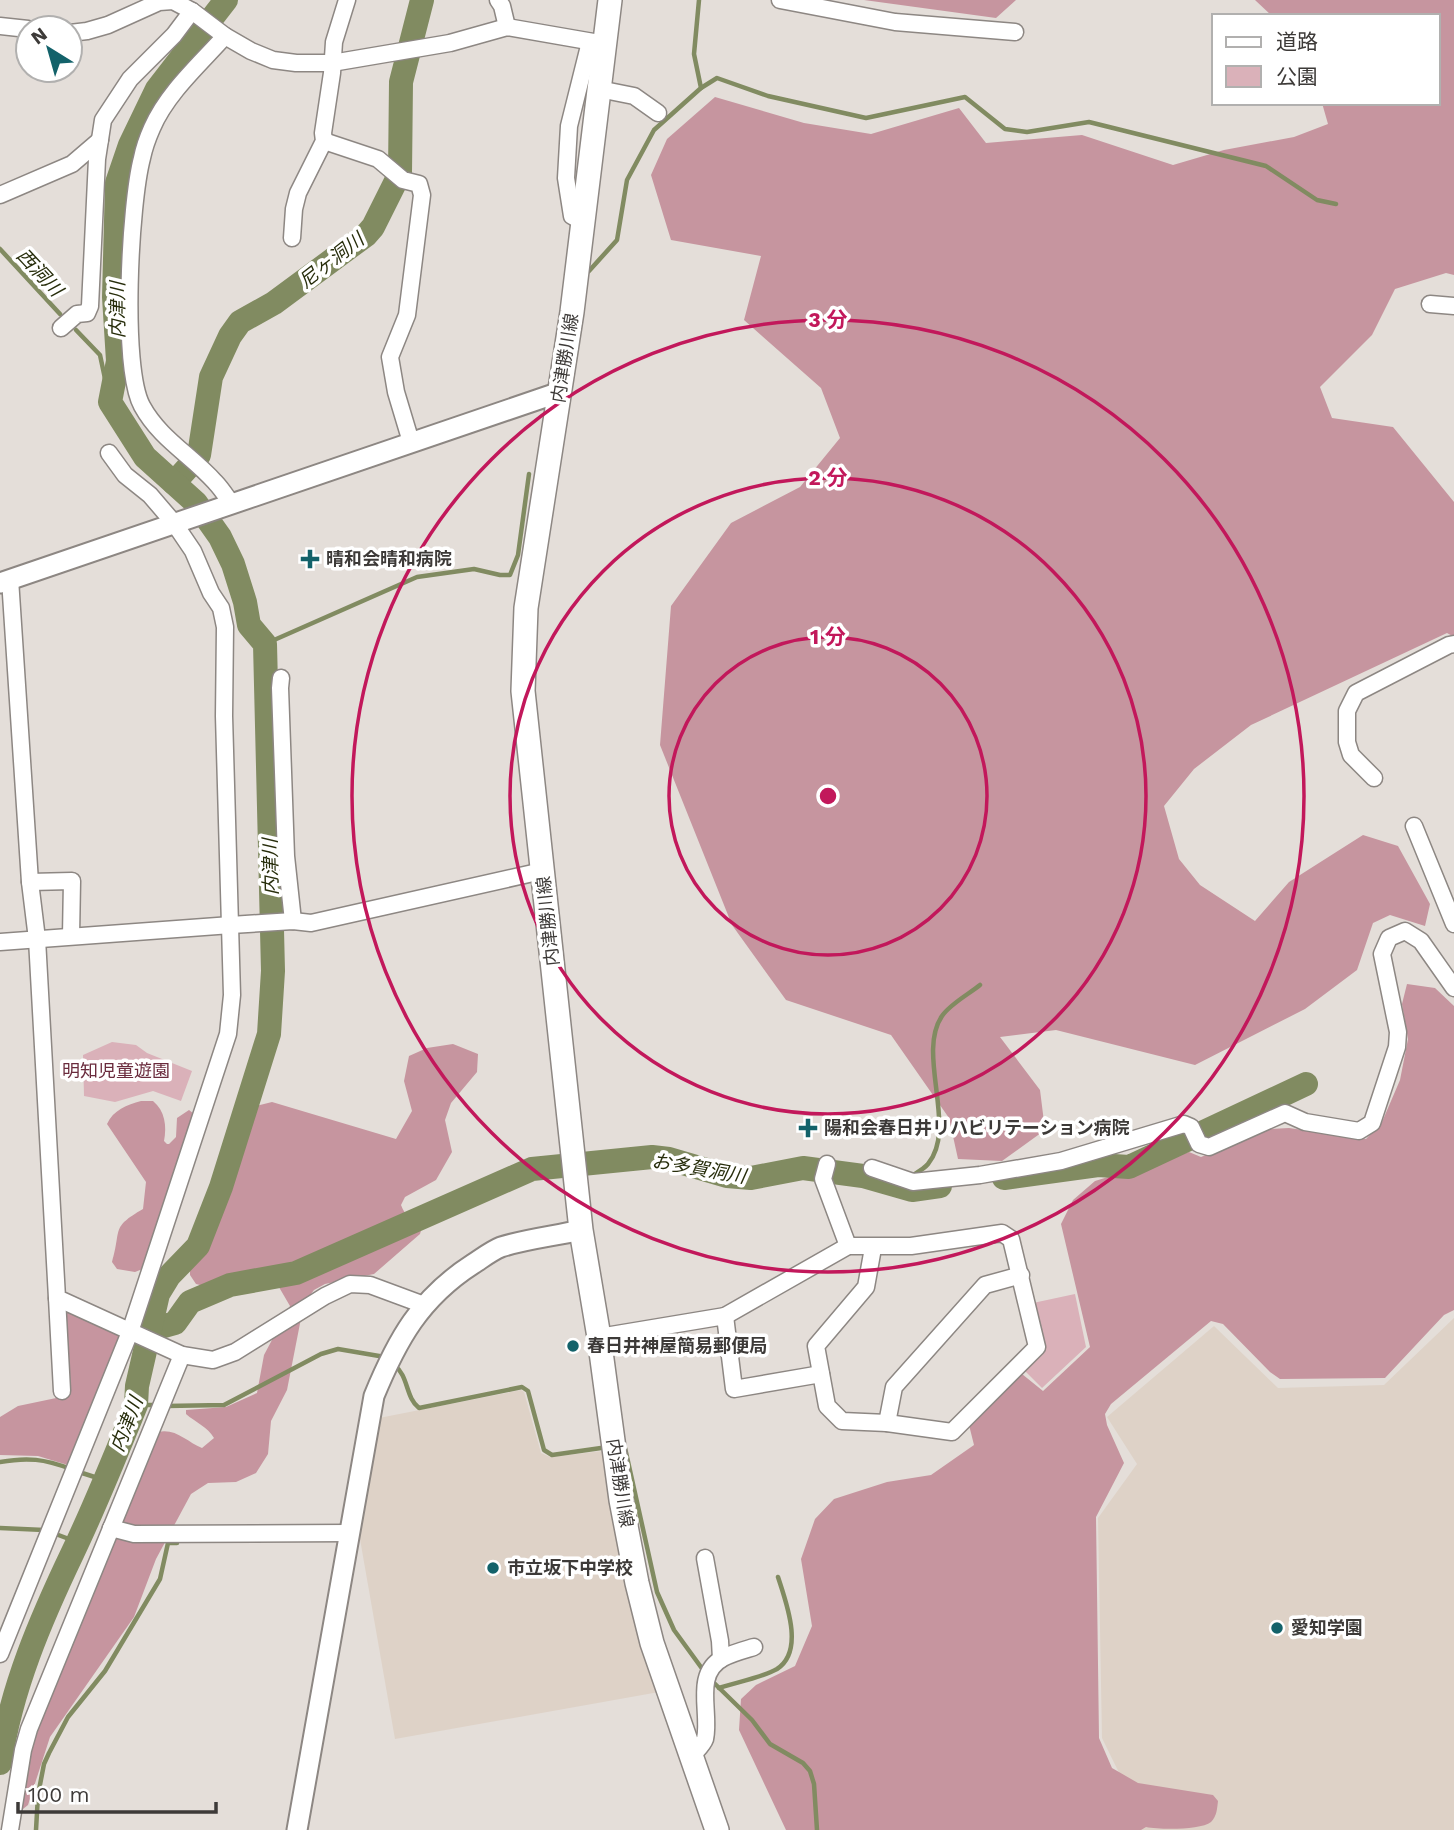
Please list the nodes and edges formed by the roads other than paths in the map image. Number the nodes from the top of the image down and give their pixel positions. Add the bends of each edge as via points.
1 (347, 0) edge
2 (498, 0) edge
3 (610, 0) edge
4 (780, 0) edge
5 (192, 11) junction
6 (507, 27) junction
7 (84, 32) edge
8 (1016, 32) dead end
9 (225, 36) junction
10 (598, 43) junction
11 (332, 63) junction
12 (599, 89) junction
13 (658, 113) dead end
14 (100, 140) junction
15 (324, 141) junction
16 (0, 195) edge
17 (583, 222) junction
18 (292, 238) dead end
19 (1430, 304) dead end
20 (1454, 306) edge
21 (61, 328) dead end
22 (559, 392) junction
23 (411, 442) junction
24 (109, 453) dead end
25 (231, 503) junction
26 (174, 523) junction
27 (5, 581) edge
28 (1454, 644) edge
29 (281, 678) dead end
30 (1374, 778) dead end
31 (1414, 826) dead end
32 (542, 871) junction
33 (30, 882) junction
34 (1447, 884) edge
35 (293, 921) junction
36 (1454, 924) edge
37 (231, 925) junction
38 (71, 936) junction
39 (37, 939) junction
40 (0, 942) edge
41 (1454, 988) edge
42 (827, 1164) dead end
43 (872, 1168) dead end
44 (581, 1230) junction
45 (848, 1246) junction
46 (873, 1248) junction
47 (1021, 1275) junction
48 (57, 1298) junction
49 (424, 1305) junction
50 (725, 1316) junction
51 (130, 1332) junction
52 (598, 1337) junction
53 (182, 1355) junction
54 (821, 1374) junction
55 (62, 1391) dead end
56 (887, 1423) junction
57 (111, 1528) junction
58 (349, 1533) junction
59 (705, 1559) dead end
60 (754, 1647) dead end
61 (0, 1654) edge
62 (721, 1659) junction
63 (692, 1756) junction
64 (9, 1830) edge
65 (297, 1830) edge
66 (717, 1830) edge

1 - 11 street
2 - 6 street
3 - 10 main road, 内津勝川線
4 - 8 street via 895,22
5 - 7 street via 173,1 159,2
5 - 9 street
5 - 14 street via 130,79 103,120
6 - 10 street
6 - 11 street via 450,43
9 - 11 street via 273,60
9 - 25 street via 167,101 141,159 130,328 140,403 164,437 214,481
10 - 12 main road, 内津勝川線
10 - 17 street via 569,126 566,178 572,216
11 - 15 street
12 - 13 street via 634,96
12 - 17 main road, 内津勝川線
14 - 16 street via 72,164
14 - 21 street via 90,306 87,313 77,314
15 - 18 street via 298,193
15 - 23 street via 379,159 403,180 419,184 422,195 407,315 390,357
17 - 22 main road, 内津勝川線
19 - 20 street
22 - 23 street
22 - 32 main road, 内津勝川線 via 523,649 523,691
23 - 25 street
24 - 26 street
25 - 26 street
26 - 27 street
26 - 37 street via 222,608 225,627
27 - 33 street
28 - 30 street via 1356,693 1347,710 1347,742 1351,755
29 - 35 street via 286,856
31 - 34 street
32 - 35 street via 311,923
32 - 44 main road, 内津勝川線
33 - 38 street via 72,881
33 - 39 street
34 - 36 street
35 - 37 street
37 - 38 street
37 - 51 street via 228,1034
38 - 39 street
39 - 40 street
39 - 48 street
41 - 43 street via 1421,941 1405,931 1389,938 1382,954 1397,1047 1372,1123 1359,1131 1304,1122 1285,1113 1209,1147 1199,1144 1191,1127 1184,1124 1061,1161 980,1175 914,1182
42 - 45 street via 823,1179
44 - 49 street via 499,1248 434,1292
44 - 52 main road, 内津勝川線
45 - 46 street
45 - 50 street
46 - 47 street via 1002,1233 1012,1239
46 - 54 street via 866,1287 816,1346
47 - 56 street via 985,1285 894,1387
47 - 56 street via 1037,1347 952,1432
48 - 51 street
48 - 55 street
49 - 53 street via 370,1285 350,1284 234,1352 213,1360
49 - 58 street via 407,1325 374,1396
50 - 52 street
50 - 54 street via 734,1389
51 - 53 street
51 - 61 street
52 - 63 main road, 内津勝川線 via 637,1583 652,1643
53 - 57 street
54 - 56 street via 827,1406 842,1421
57 - 58 street via 134,1534
57 - 64 street via 29,1729
58 - 65 street
59 - 62 street
60 - 62 street
62 - 63 street via 704,1688 704,1742
63 - 66 main road, 内津勝川線

